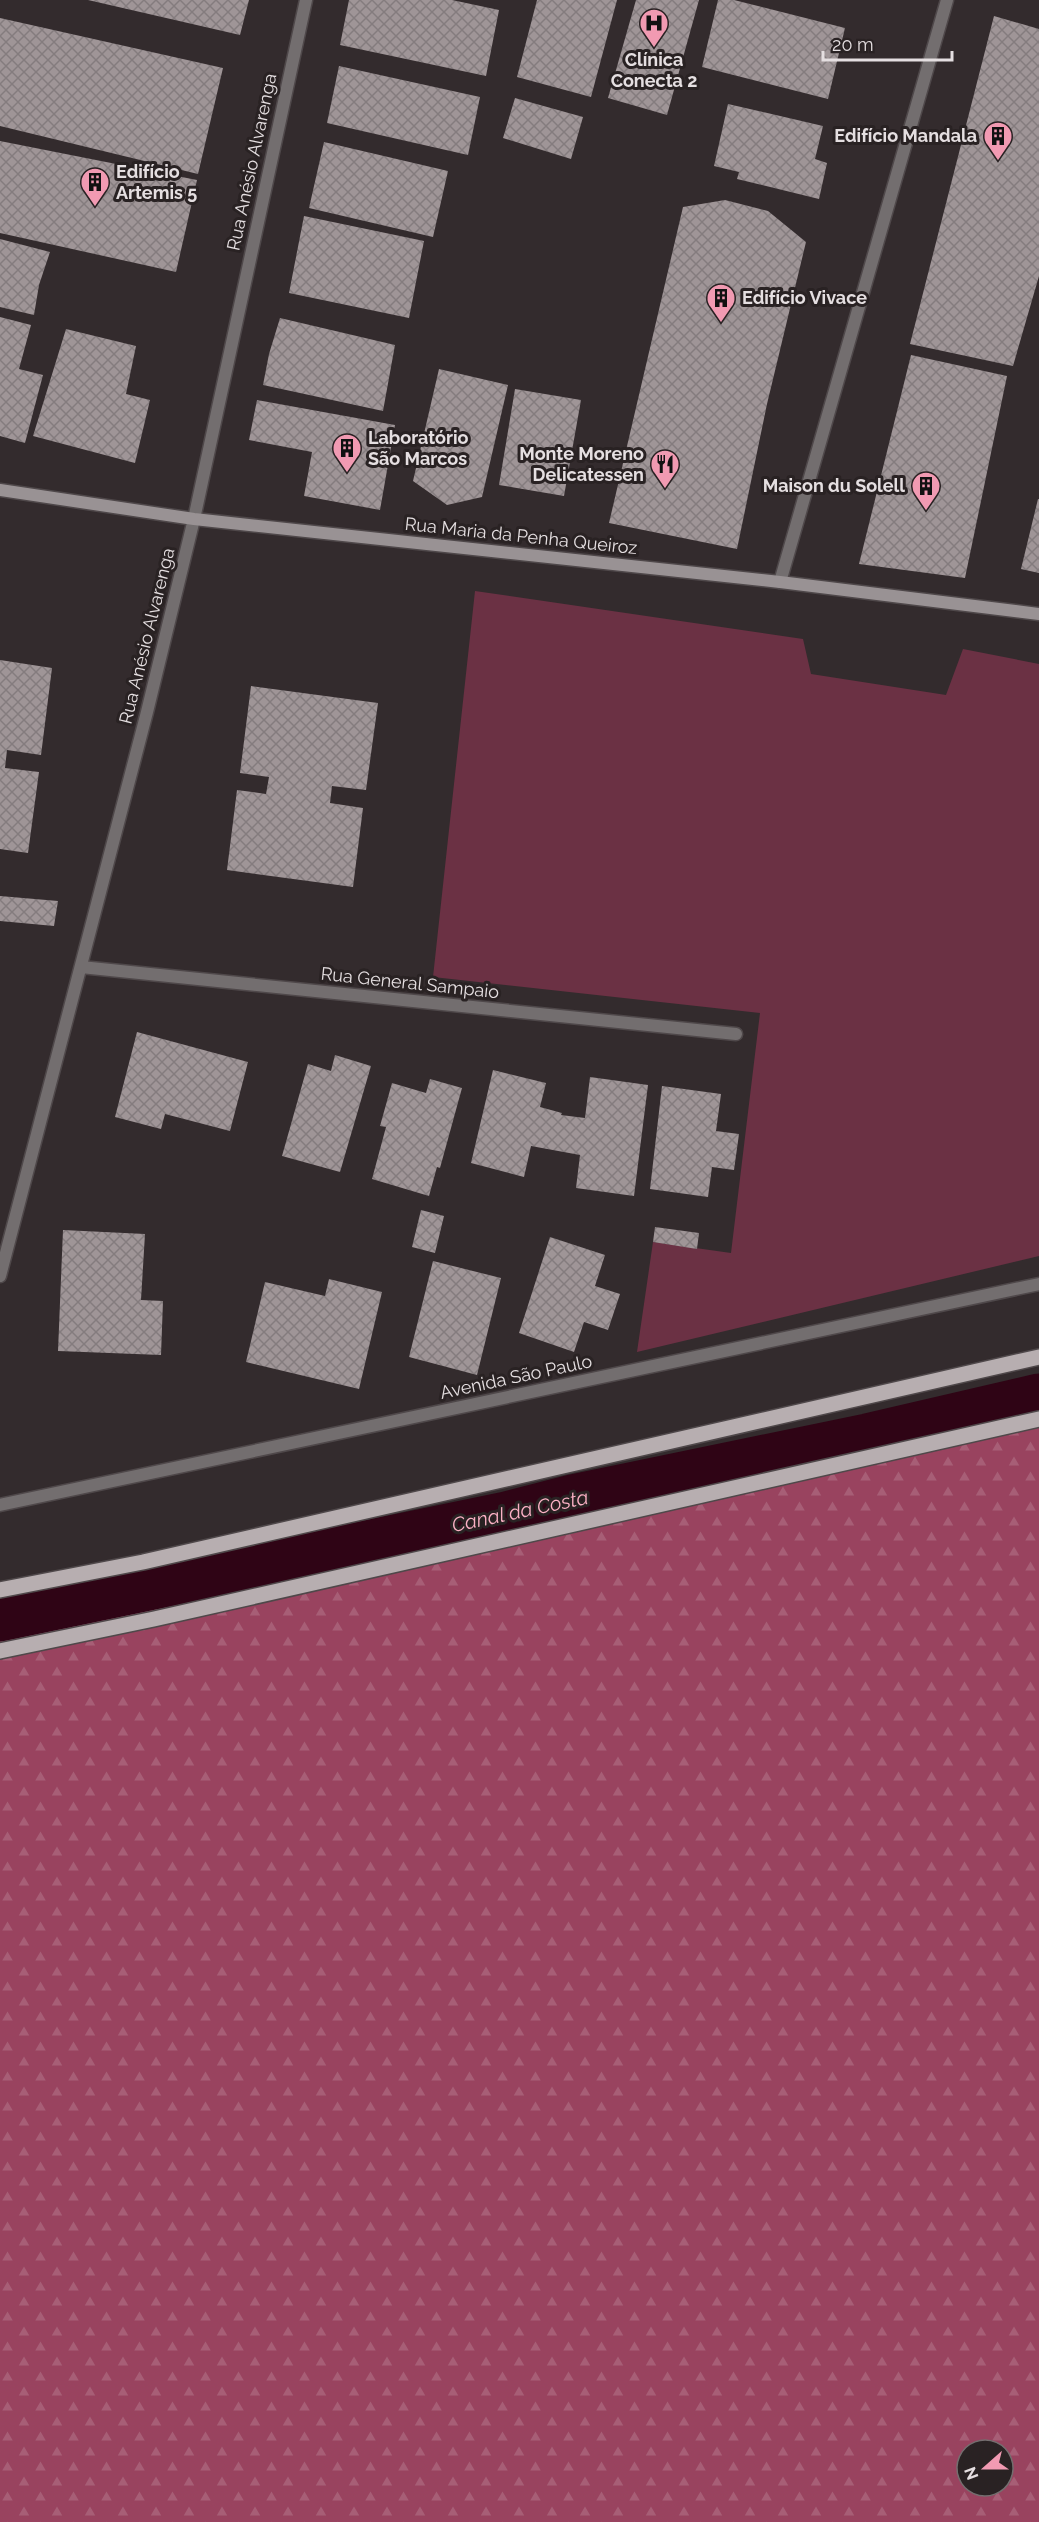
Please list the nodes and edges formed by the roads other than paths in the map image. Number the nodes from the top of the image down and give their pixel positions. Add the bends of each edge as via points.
1 (306, 0) edge
2 (947, 0) edge
3 (0, 490) edge
4 (194, 519) junction
5 (780, 582) junction
6 (1039, 614) edge
7 (81, 967) junction
8 (735, 1034) dead end
9 (0, 1276) edge
10 (1039, 1284) edge
11 (1039, 1357) edge
12 (1039, 1419) edge
13 (0, 1505) edge
14 (0, 1590) edge
15 (0, 1651) edge

1 - 4 street, Rua Anésio Alvarenga
2 - 5 street
3 - 4 street, Rua Maria da Penha Queiroz
4 - 5 street, Rua Maria da Penha Queiroz
4 - 7 street, Rua Anésio Alvarenga
5 - 6 street, Rua Maria da Penha Queiroz
7 - 8 street, Rua General Sampaio
7 - 9 street, Rua Anésio Alvarenga
10 - 13 street, Avenida São Paulo
11 - 14 main road via 142,1562
12 - 15 main road

